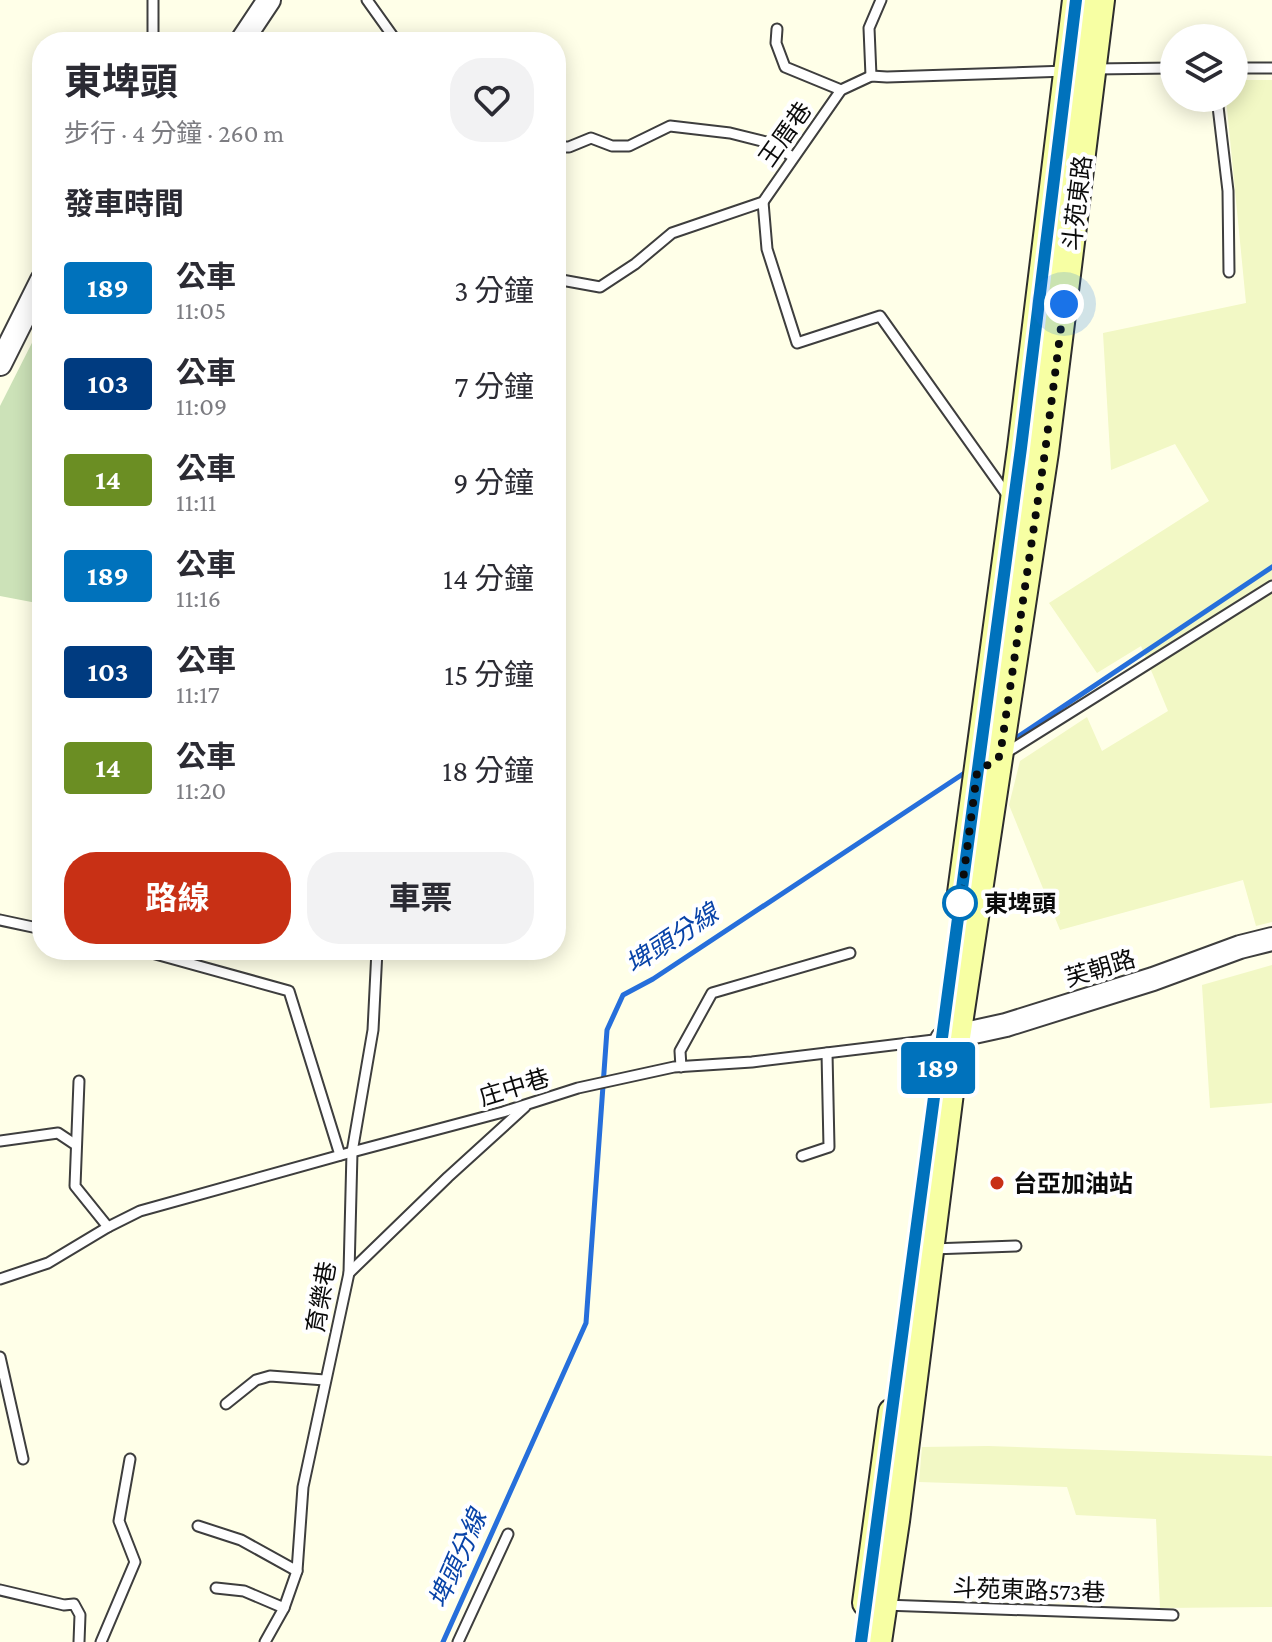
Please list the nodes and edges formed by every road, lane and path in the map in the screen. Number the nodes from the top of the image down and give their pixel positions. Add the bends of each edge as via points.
1 (153, 0) edge
2 (269, 0) edge
3 (367, 0) edge
4 (881, 0) edge
5 (1076, 0) edge
6 (1101, 0) edge
7 (777, 29) dead end
8 (153, 32) edge
9 (248, 32) edge
10 (390, 32) edge
11 (1160, 68) edge
12 (1248, 68) edge
13 (1272, 68) edge
14 (1081, 70) junction
15 (871, 76) junction
16 (841, 90) junction
17 (1219, 112) edge
18 (566, 147) edge
19 (793, 157) junction
20 (763, 202) junction
21 (1229, 272) dead end
22 (566, 281) edge
23 (32, 300) edge
24 (0, 364) edge
25 (1013, 503) junction
26 (1272, 586) edge
27 (1000, 756) junction
28 (977, 773) junction
29 (0, 920) edge
30 (32, 927) edge
31 (1272, 939) edge
32 (850, 953) dead end
33 (177, 960) edge
34 (376, 960) edge
35 (949, 1038) junction
36 (827, 1053) junction
37 (681, 1067) junction
38 (79, 1081) dead end
39 (527, 1104) junction
40 (0, 1141) edge
41 (76, 1145) junction
42 (352, 1152) junction
43 (340, 1155) junction
44 (802, 1156) dead end
45 (108, 1227) junction
46 (927, 1233) junction
47 (1016, 1246) dead end
48 (349, 1273) junction
49 (0, 1279) edge
50 (0, 1357) edge
51 (325, 1380) junction
52 (226, 1404) dead end
53 (23, 1459) dead end
54 (130, 1459) dead end
55 (892, 1479) junction
56 (198, 1526) dead end
57 (508, 1534) dead end
58 (297, 1571) junction
59 (216, 1588) dead end
60 (0, 1590) edge
61 (884, 1605) junction
62 (284, 1608) junction
63 (1173, 1615) dead end
64 (79, 1642) edge
65 (101, 1642) edge
66 (265, 1642) edge
67 (458, 1642) edge
68 (861, 1642) edge
69 (878, 1642) edge

1 - 8 lane
2 - 9 street
3 - 10 lane
4 - 15 lane via 869,28
5 - 14 main road, 斗苑東路
6 - 14 main road, 斗苑東路
7 - 16 lane via 785,67
11 - 14 lane, 王厝巷
12 - 13 lane
14 - 15 lane, 王厝巷
14 - 25 main road, 斗苑東路
14 - 27 main road, 斗苑東路 via 1045,452
15 - 16 lane, 王厝巷
16 - 19 lane, 王厝巷
17 - 21 lane via 1228,191
18 - 19 lane via 591,138 629,146 670,126 770,143
19 - 20 lane, 王厝巷
20 - 22 lane, 王厝巷 via 672,233 600,287
20 - 25 lane via 767,249 797,343 880,316
23 - 24 street
25 - 28 main road, 斗苑東路
26 - 27 lane
27 - 28 lane
27 - 35 main road, 斗苑東路
28 - 35 main road, 斗苑東路
29 - 30 lane
31 - 35 street, 芙朝路 via 1006,1025
32 - 37 lane via 712,993 680,1051
33 - 43 lane via 289,991
34 - 42 lane, 育樂巷 via 373,1030
35 - 36 lane, 庄中巷
35 - 46 main road, 斗苑東路
36 - 37 lane, 庄中巷
36 - 44 lane via 829,1147
37 - 39 lane, 庄中巷
38 - 41 lane
39 - 42 lane, 庄中巷
39 - 48 lane
40 - 41 lane via 58,1133
41 - 45 lane via 75,1186
42 - 43 lane, 庄中巷
42 - 48 lane, 育樂巷
43 - 45 lane, 庄中巷 via 140,1211
45 - 49 lane, 庄中巷 via 48,1263
46 - 47 lane
46 - 55 main road, 斗苑東路
48 - 51 lane, 育樂巷
50 - 53 lane
51 - 52 lane via 270,1376 256,1380
51 - 58 lane, 育樂巷 via 303,1487
54 - 65 lane via 119,1521 135,1562
55 - 61 main road, 斗苑東路
55 - 68 main road, 斗苑東路
56 - 58 lane via 241,1540
57 - 67 lane
58 - 62 lane, 育樂巷
59 - 62 lane via 244,1591
60 - 64 lane via 74,1604 80,1615
61 - 63 lane, 斗苑東路573巷
61 - 69 main road, 斗苑東路
62 - 66 lane, 育樂巷

